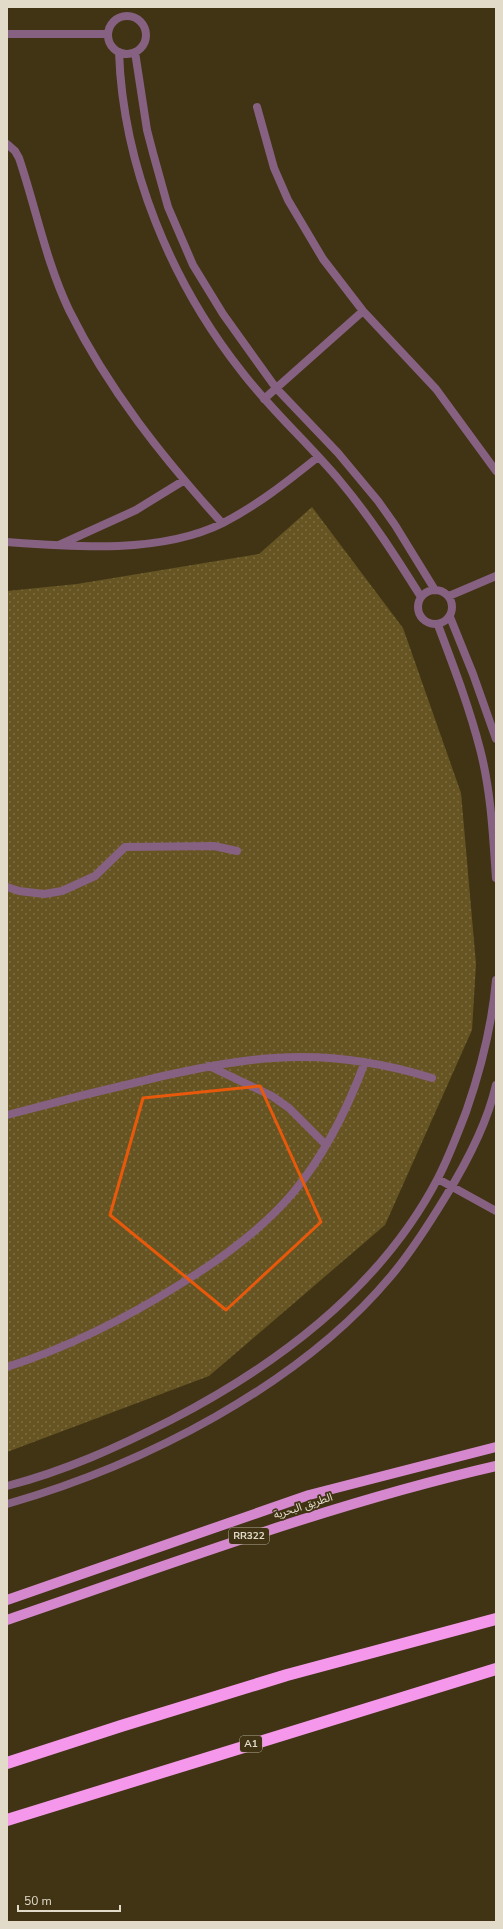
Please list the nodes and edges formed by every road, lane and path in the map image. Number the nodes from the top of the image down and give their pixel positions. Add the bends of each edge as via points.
1 (7, 34) edge
2 (108, 34) junction
3 (119, 52) junction
4 (135, 52) junction
5 (257, 107) dead end
6 (7, 144) edge
7 (363, 311) junction
8 (276, 388) junction
9 (264, 399) junction
10 (318, 457) junction
11 (496, 470) edge
12 (183, 480) junction
13 (222, 523) junction
14 (7, 542) edge
15 (56, 546) junction
16 (496, 576) edge
17 (435, 590) junction
18 (449, 596) junction
19 (421, 597) junction
20 (450, 617) junction
21 (438, 625) junction
22 (496, 739) edge
23 (237, 852) dead end
24 (496, 878) edge
25 (7, 887) edge
26 (496, 980) edge
27 (365, 1062) junction
28 (209, 1066) junction
29 (432, 1078) dead end
30 (496, 1085) edge
31 (7, 1115) edge
32 (326, 1145) junction
33 (438, 1179) junction
34 (452, 1187) junction
35 (496, 1211) edge
36 (7, 1367) edge
37 (496, 1447) edge
38 (496, 1466) edge
39 (7, 1486) edge
40 (7, 1504) edge
41 (7, 1600) edge
42 (7, 1620) edge
43 (496, 1620) edge
44 (496, 1669) edge
45 (7, 1763) edge
46 (7, 1820) edge

1 - 2 street
2 - 3 street via 111,44
2 - 4 street via 112,23 121,17 138,19 146,33 144,45
3 - 4 street
3 - 9 street via 123,105 129,137 139,176 164,242 216,336
4 - 8 street via 148,136 179,236 193,265 223,314
5 - 7 street via 274,168 288,200 323,259
6 - 12 street via 19,158 44,243 69,309 101,368 122,400 159,452
7 - 8 street
7 - 11 street via 436,389
8 - 9 street
8 - 17 street via 338,453 378,502 395,524
9 - 10 street
10 - 13 street via 268,495
10 - 19 street via 366,513
12 - 13 street
12 - 15 street via 136,510
13 - 15 street via 155,542
14 - 15 street
16 - 18 street
17 - 18 street
17 - 19 street
18 - 20 street via 452,603
19 - 21 street via 418,603 420,616 424,621
20 - 21 street
20 - 22 street via 476,680
21 - 24 street via 480,748 490,808
23 - 25 street via 214,846 125,847 95,876 62,891 44,894
26 - 33 street via 494,1010 484,1054 458,1132
27 - 28 street via 303,1056 273,1057
27 - 29 street
27 - 32 street via 353,1096
28 - 31 street
28 - 32 street via 272,1096 289,1108
30 - 34 street via 474,1142
32 - 36 street via 292,1194 270,1217 216,1262 101,1329 31,1360
33 - 34 street
33 - 39 street via 384,1259 351,1296 267,1362 207,1401 147,1432 70,1466
34 - 35 street
34 - 40 street via 409,1253 370,1299 325,1341 270,1382 163,1444 63,1486
37 - 41 main road, الطريق البحرية / RR322 via 309,1495
38 - 42 main road, الطريق البحرية / RR322 via 441,1478 319,1513
43 - 45 highway via 287,1675
44 - 46 highway, A1

